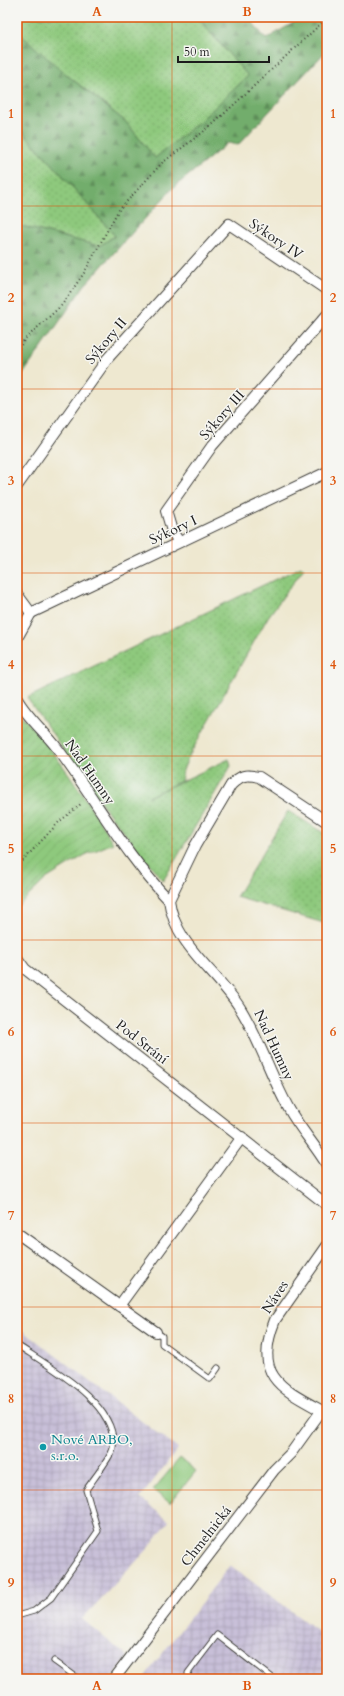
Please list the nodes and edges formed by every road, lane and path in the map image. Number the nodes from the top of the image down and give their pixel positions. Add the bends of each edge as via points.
1 (327, 18) edge
2 (229, 224) joint
3 (327, 290) edge
4 (327, 315) edge
5 (17, 352) edge
6 (327, 472) edge
7 (17, 486) edge
8 (179, 542) junction
9 (17, 594) edge
10 (31, 613) junction
11 (17, 638) edge
12 (17, 699) edge
13 (91, 797) junction
14 (327, 822) edge
15 (17, 867) edge
16 (169, 900) junction
17 (17, 958) edge
18 (242, 1137) junction
19 (327, 1165) edge
20 (327, 1205) edge
21 (17, 1233) edge
22 (327, 1246) edge
23 (119, 1306) junction
24 (156, 1332) joint
25 (17, 1345) edge
26 (218, 1368) dead end
27 (324, 1412) edge
28 (17, 1616) edge
29 (54, 1661) dead end
30 (79, 1679) edge
31 (114, 1679) edge
32 (188, 1679) edge
33 (274, 1679) edge

1 - 5 path via 211,126 162,163 118,212 84,273 62,305 24,340
2 - 3 street, Sýkory IV
2 - 7 street, Sýkory II via 108,358
4 - 8 street, Sýkory III via 212,446 166,510 172,531
6 - 8 street, Sýkory I
8 - 10 street, Sýkory I
9 - 10 street
10 - 11 street
12 - 13 street, Nad Humny via 58,749
13 - 15 path via 59,822
13 - 16 street, Nad Humny via 151,882
14 - 16 street via 259,777 248,774 238,778 231,785 195,846
16 - 19 street, Nad Humny via 175,922 185,941 239,1006 254,1031 290,1110
17 - 18 street, Pod Strání via 25,969
18 - 20 street, Pod Strání
18 - 23 street
21 - 23 street
22 - 27 street, Náves via 275,1320 270,1332 267,1354 271,1373 282,1388
23 - 24 street
24 - 26 lane via 162,1336 162,1344 210,1379
25 - 28 lane via 80,1388 97,1404 106,1417 113,1438 113,1450 86,1490 98,1531 51,1598 34,1611
27 - 31 street, Chmelnická via 274,1470
29 - 30 lane
32 - 33 lane via 188,1673 218,1636

